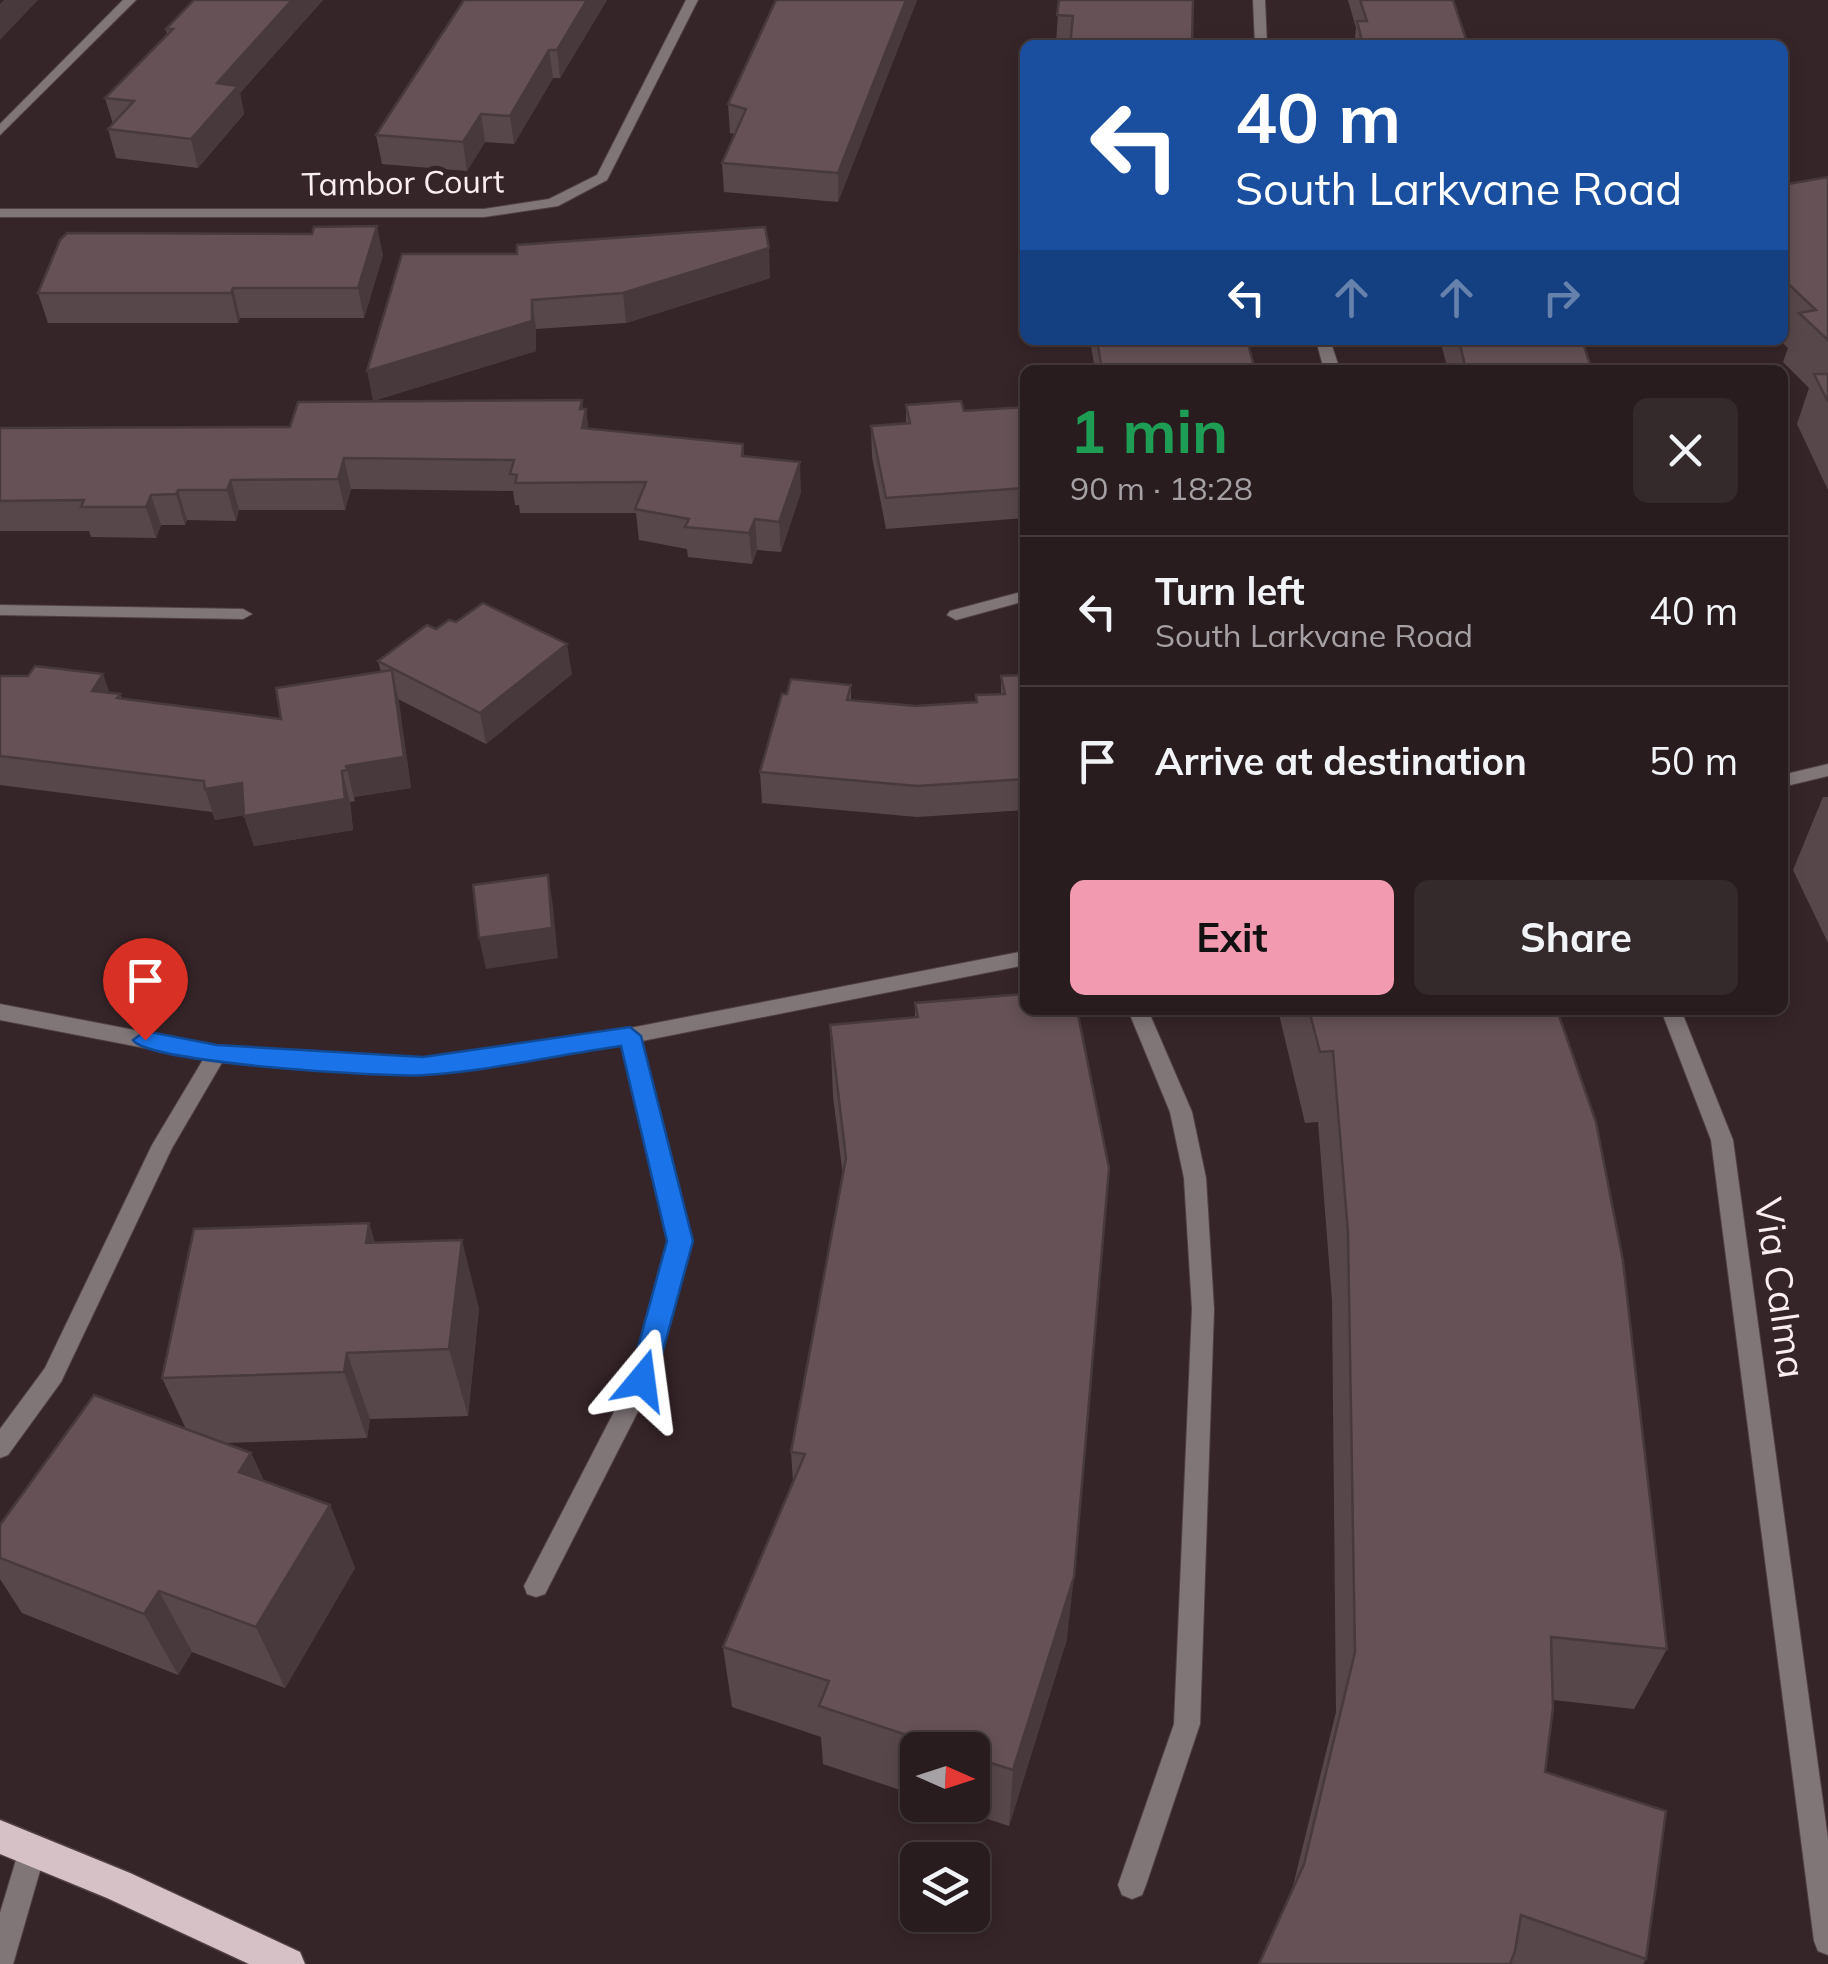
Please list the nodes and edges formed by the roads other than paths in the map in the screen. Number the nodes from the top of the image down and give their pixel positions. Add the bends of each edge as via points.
1 (130, 0) edge
2 (692, 0) edge
3 (1259, 0) edge
4 (1261, 40) edge
5 (0, 131) edge
6 (0, 212) edge
7 (1020, 597) edge
8 (0, 610) edge
9 (243, 614) dead end
10 (956, 615) dead end
11 (1828, 770) edge
12 (1788, 779) edge
13 (1020, 959) edge
14 (0, 1012) edge
15 (1140, 1015) edge
16 (1673, 1015) edge
17 (630, 1036) junction
18 (217, 1054) junction
19 (0, 1448) edge
20 (536, 1586) dead end
21 (16, 1844) edge
22 (1132, 1885) dead end
23 (1828, 1941) edge
24 (0, 1960) edge
25 (288, 1964) edge

1 - 5 street
2 - 6 street, Tambor Court via 602,177 553,203 484,213
3 - 4 street
7 - 10 street
8 - 9 street
11 - 12 street
13 - 17 street
14 - 18 street
15 - 22 street via 1182,1112 1195,1178 1203,1309 1187,1724
16 - 23 street, Via Calma via 1722,1140
17 - 18 street via 423,1066
17 - 20 street via 680,1241 642,1380
18 - 19 street via 163,1145 53,1375
21 - 24 street
21 - 25 main road

